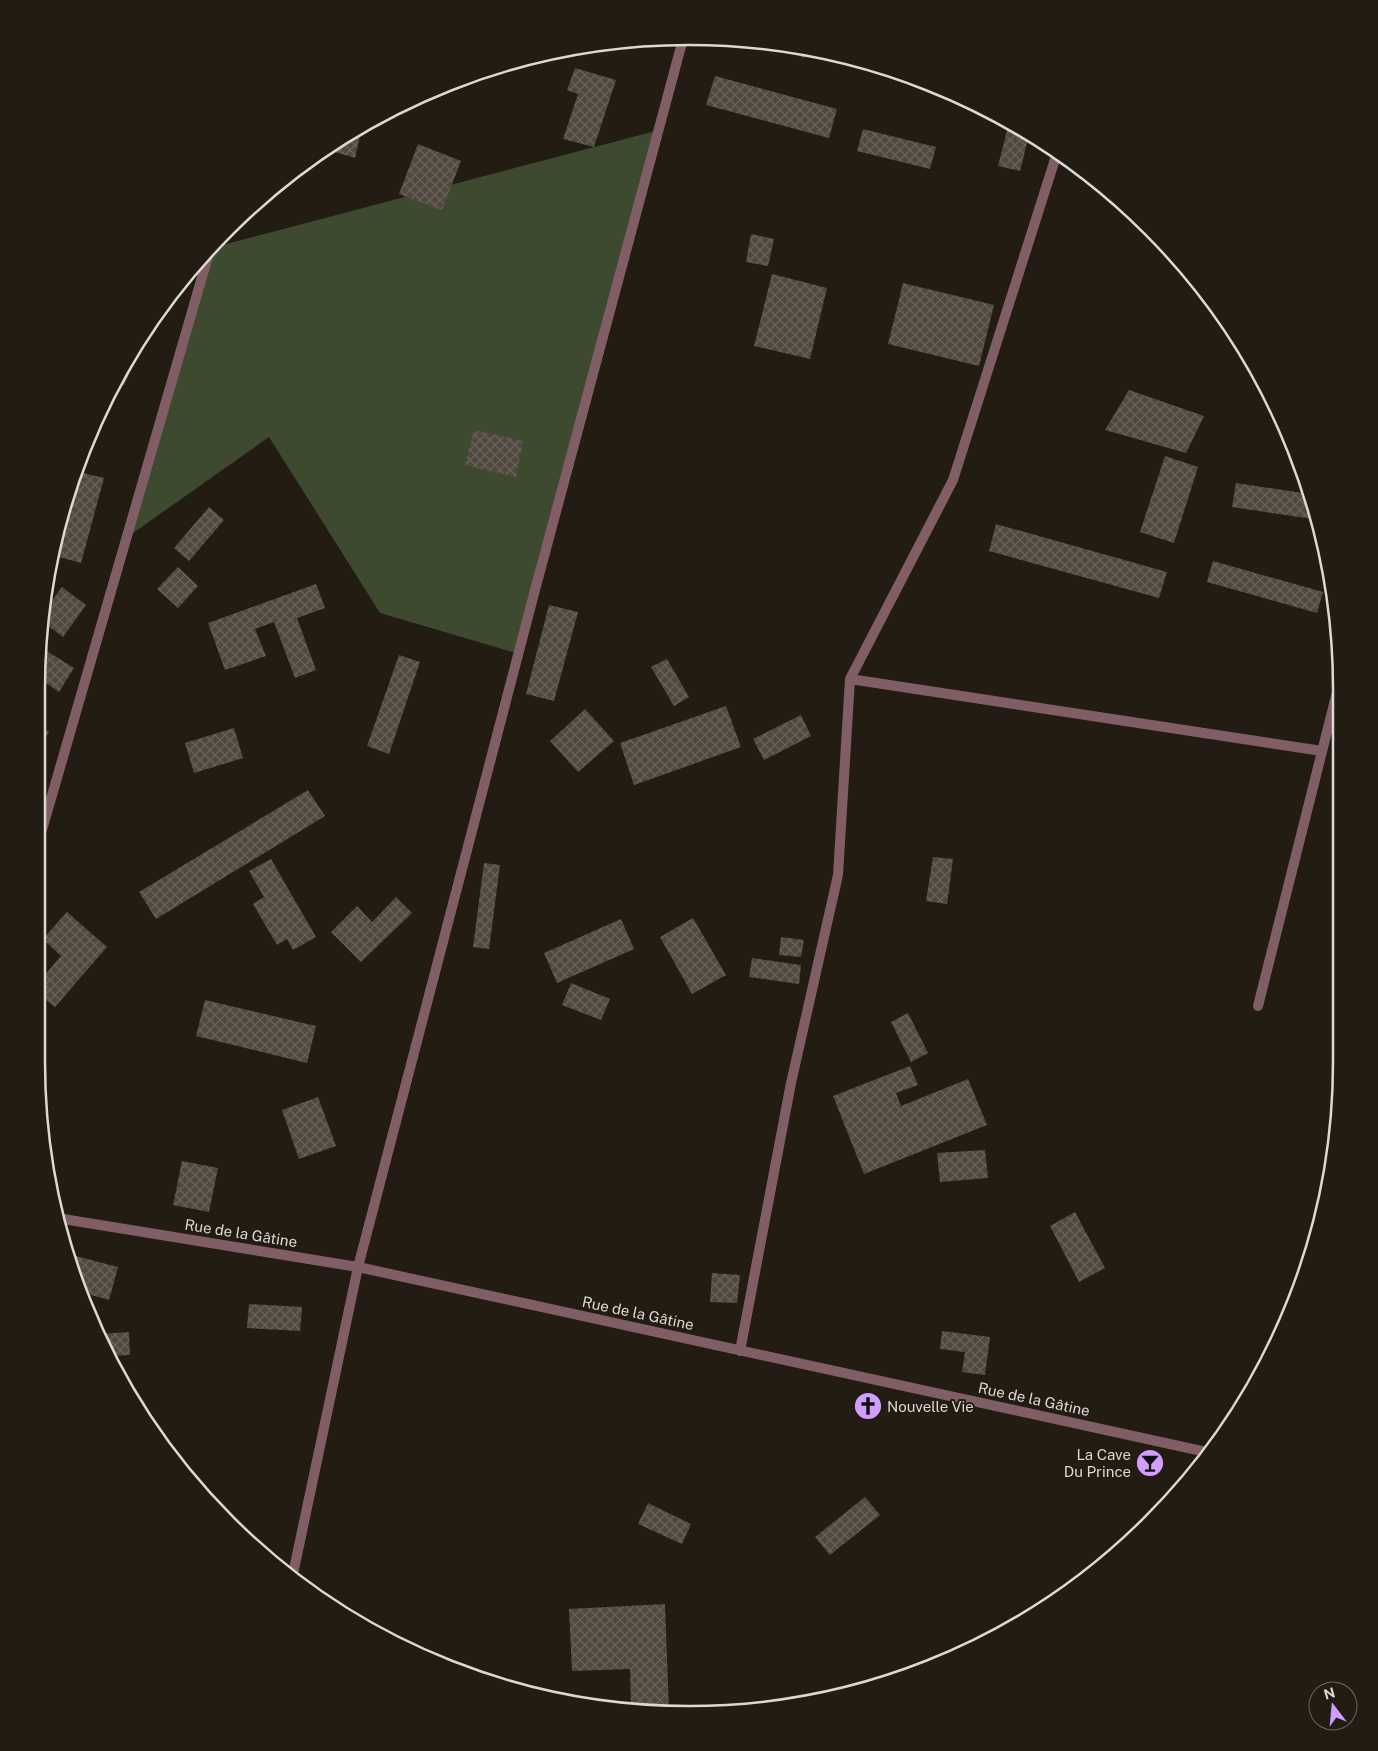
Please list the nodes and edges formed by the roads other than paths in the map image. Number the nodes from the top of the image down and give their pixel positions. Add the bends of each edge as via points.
1 (681, 45) edge
2 (1055, 160) edge
3 (206, 263) edge
4 (850, 678) junction
5 (1333, 708) edge
6 (1322, 751) junction
7 (45, 819) edge
8 (1258, 1006) dead end
9 (65, 1219) edge
10 (358, 1267) junction
11 (740, 1351) junction
12 (1202, 1451) edge
13 (294, 1570) edge

1 - 10 street
2 - 4 street via 953,480
3 - 7 street
4 - 6 street
4 - 11 street via 838,875 791,1083
5 - 6 street
6 - 8 street
9 - 10 street, Rue de la Gâtine
10 - 11 street, Rue de la Gâtine
10 - 13 street
11 - 12 street, Rue de la Gâtine

